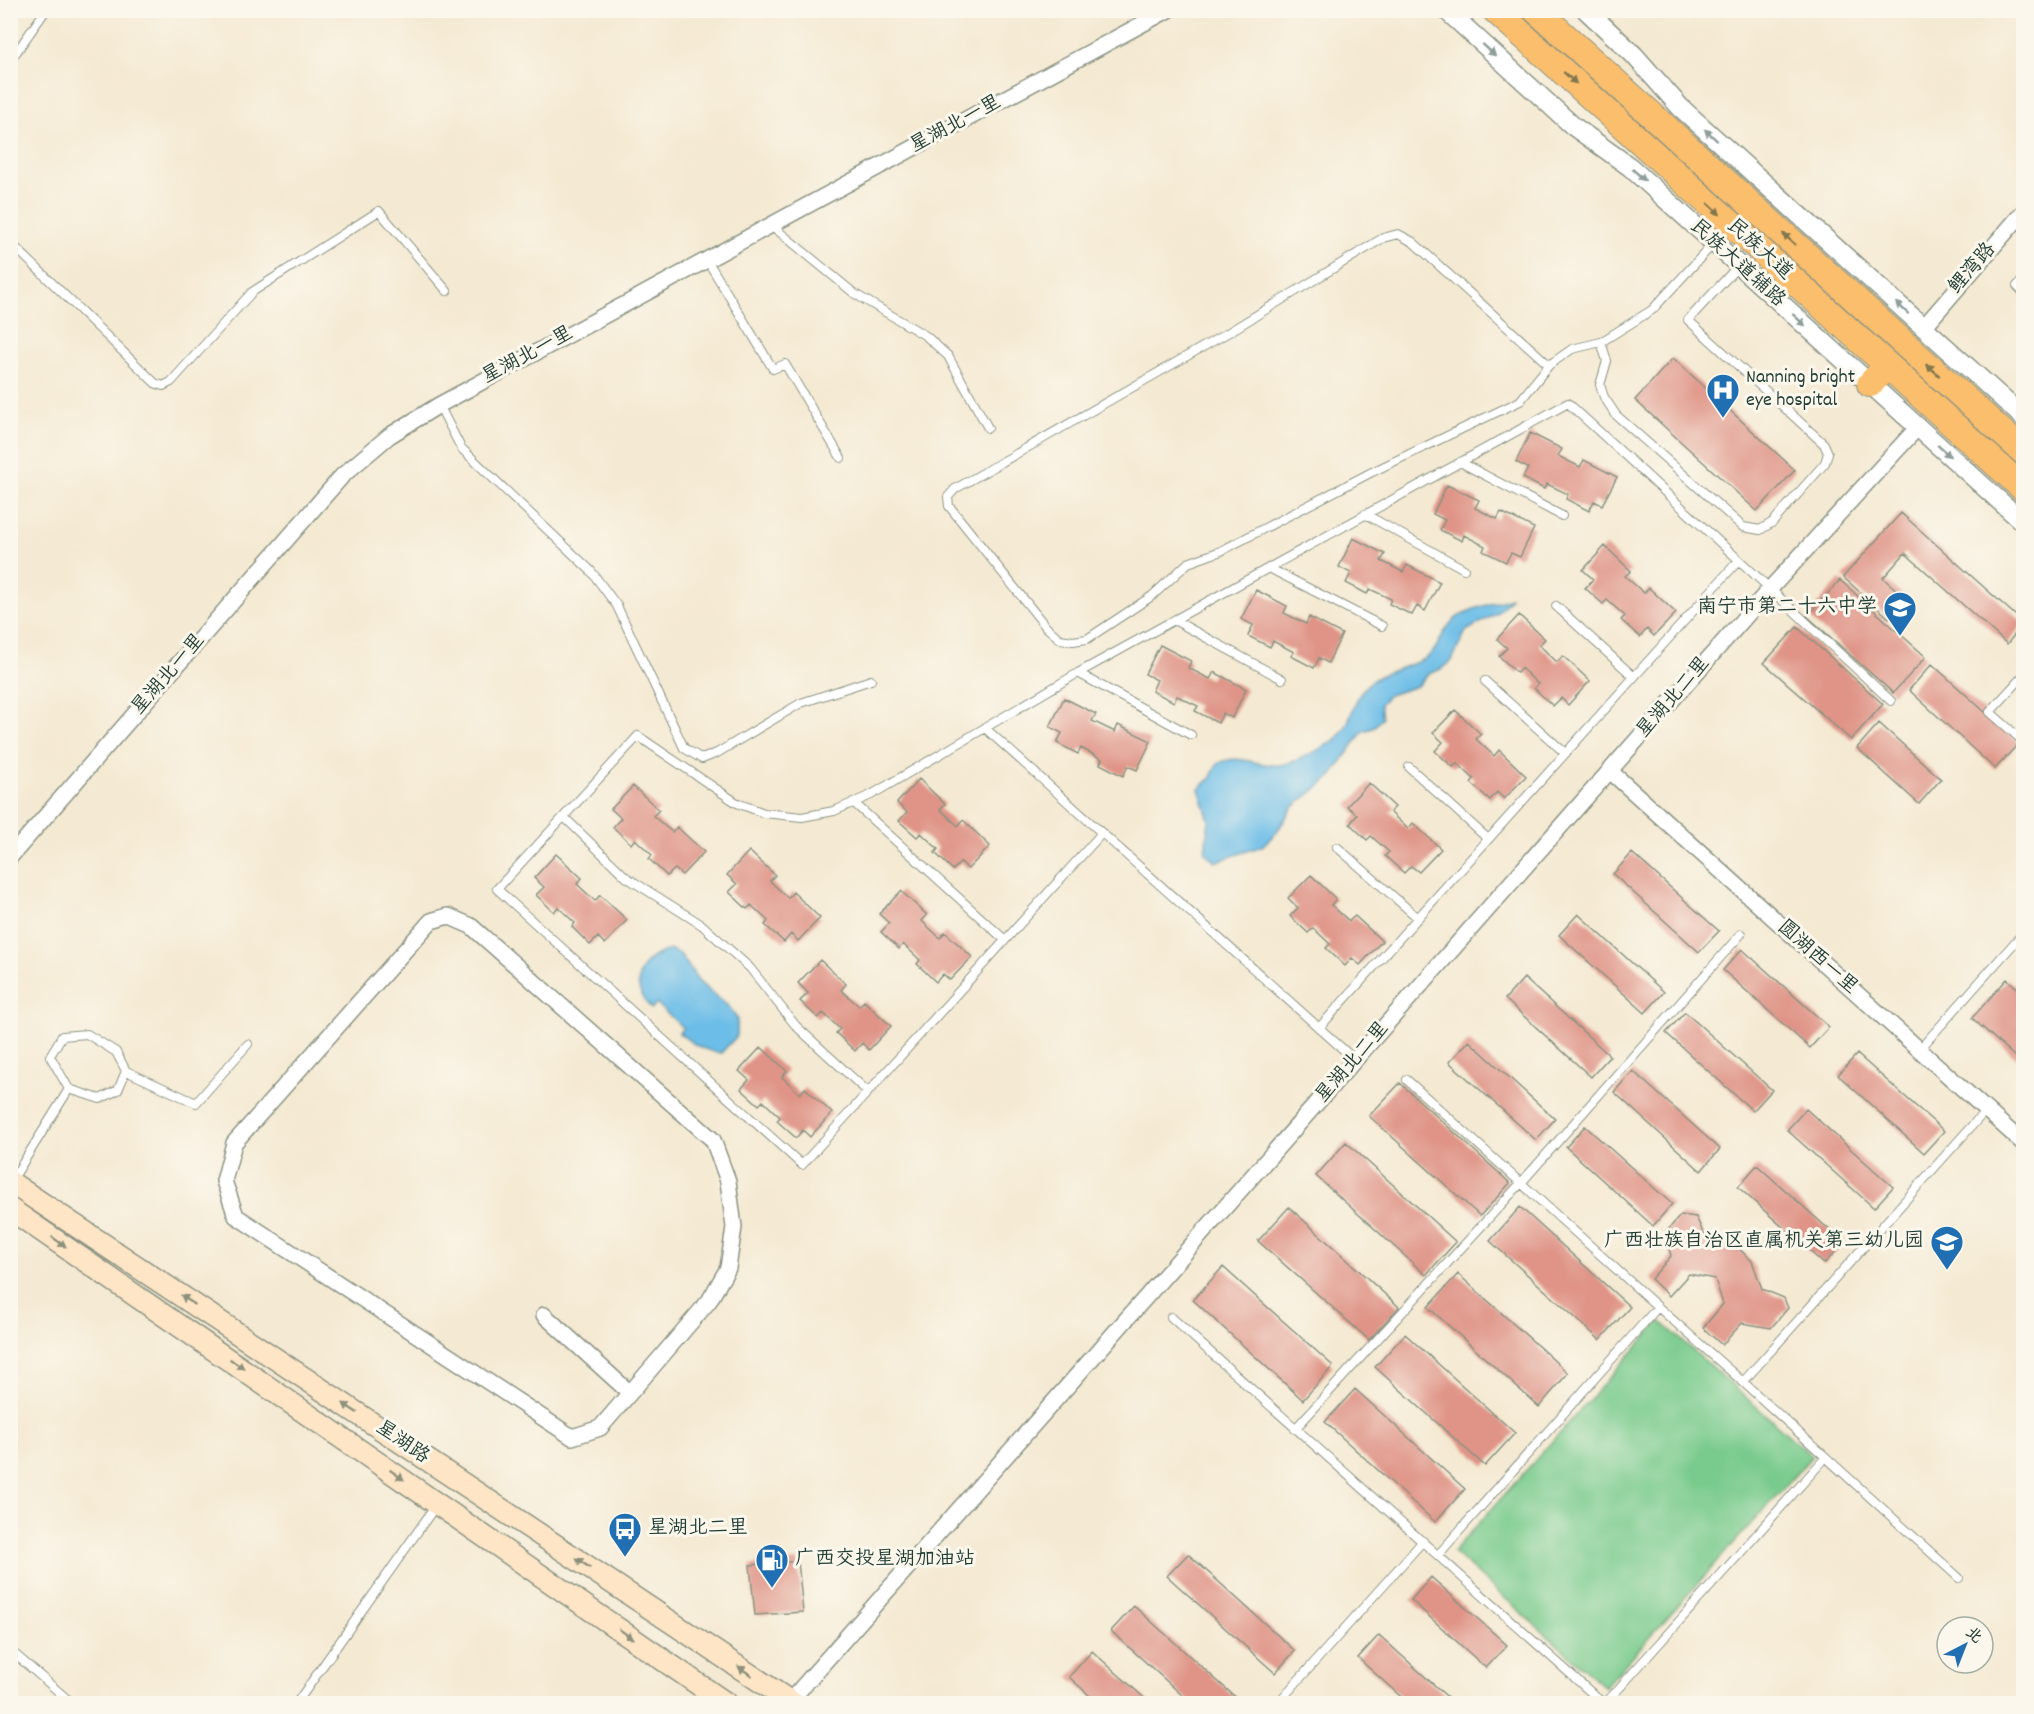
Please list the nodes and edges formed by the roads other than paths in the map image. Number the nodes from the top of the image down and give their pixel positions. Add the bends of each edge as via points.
1 (46, 10) edge
2 (1168, 10) edge
3 (1446, 10) edge
4 (1495, 10) edge
5 (1536, 10) edge
6 (1586, 10) edge
7 (10, 61) edge
8 (2024, 211) edge
9 (771, 225) junction
10 (10, 242) edge
11 (1714, 243) junction
12 (707, 260) junction
13 (1739, 266) junction
14 (2024, 279) edge
15 (447, 291) dead end
16 (2024, 293) edge
17 (1923, 328) junction
18 (1602, 342) junction
19 (1549, 365) junction
20 (1879, 375) junction
21 (439, 405) junction
22 (2024, 418) edge
23 (988, 428) dead end
24 (1918, 428) junction
25 (2024, 452) edge
26 (841, 459) dead end
27 (1460, 462) junction
28 (2024, 489) edge
29 (1365, 514) junction
30 (1562, 516) dead end
31 (2024, 523) edge
32 (1739, 560) junction
33 (1269, 568) junction
34 (1464, 569) dead end
35 (1769, 590) junction
36 (1556, 606) dead end
37 (1174, 620) junction
38 (1382, 626) dead end
39 (1078, 673) junction
40 (2024, 675) edge
41 (1633, 676) junction
42 (1282, 679) dead end
43 (871, 680) dead end
44 (1485, 681) dead end
45 (1891, 701) dead end
46 (986, 729) junction
47 (1191, 735) dead end
48 (2024, 742) edge
49 (1565, 753) junction
50 (1409, 767) dead end
51 (1610, 771) junction
52 (853, 802) junction
53 (564, 817) junction
54 (1102, 833) junction
55 (1488, 839) junction
56 (1337, 847) dead end
57 (10, 857) edge
58 (1418, 918) junction
59 (2024, 932) edge
60 (1741, 934) dead end
61 (1005, 940) junction
62 (1319, 1028) junction
63 (248, 1044) dead end
64 (1919, 1050) junction
65 (1355, 1060) junction
66 (126, 1071) junction
67 (1407, 1080) dead end
68 (69, 1089) junction
69 (868, 1092) junction
70 (1986, 1110) junction
71 (2024, 1144) edge
72 (11, 1182) edge
73 (1521, 1183) junction
74 (11, 1209) edge
75 (1658, 1307) junction
76 (544, 1315) dead end
77 (1171, 1317) dead end
78 (1743, 1382) junction
79 (630, 1393) junction
80 (1294, 1429) junction
81 (1826, 1457) junction
82 (438, 1503) junction
83 (1423, 1541) junction
84 (1438, 1555) junction
85 (1959, 1578) dead end
86 (10, 1650) edge
87 (792, 1702) edge
88 (73, 1704) edge
89 (297, 1704) edge
90 (727, 1704) edge
91 (1277, 1704) edge
92 (1604, 1704) edge

1 - 7 lane
2 - 9 street, 星湖北一里
3 -> 11 street, 民族大道辅路 via 1573,126 1630,166
4 -> 20 highway, 民族大道
25 -> 5 highway, 民族大道
17 -> 6 street via 1680,107 1634,55
8 - 17 street, 鲤湾路
9 - 12 street, 星湖北一里
9 - 23 lane via 855,294 926,336 948,356
10 - 15 lane via 155,384 163,386 171,382 252,292 379,212
11 - 13 street, 民族大道辅路
11 - 18 lane via 1652,310
12 - 21 street, 星湖北一里
12 - 26 lane via 773,369 785,364
13 - 18 lane via 1688,320 1824,444 1828,453 1825,463 1760,530 1743,528 1616,415 1600,385 1607,362
13 -> 20 street, 民族大道辅路
14 - 16 lane via 2017,286
17 - 22 street
18 - 19 lane via 1572,349
19 - 19 lane via 1413,242 1398,234 1383,238 1229,332 955,489 948,497 949,506 1046,627 1060,639 1087,639 1152,596 1188,563 1221,551 1520,401
20 - 24 street, 民族大道辅路
20 - 28 highway, 民族大道
21 - 43 lane via 461,448 591,571 616,606 684,748 702,759 801,703
21 - 57 street, 星湖北一里 via 389,436 344,475
24 -> 31 street, 民族大道辅路
24 - 35 street, 星湖北二里
27 - 29 lane
27 - 30 lane
27 - 32 lane via 1568,403
29 - 33 lane
29 - 34 lane
32 - 35 lane
32 - 41 lane
33 - 37 lane
33 - 38 lane
35 - 45 lane
35 - 51 street, 星湖北二里
36 - 41 lane
37 - 39 lane
37 - 42 lane
39 - 46 lane
39 - 47 lane
40 - 48 lane via 1990,712
41 - 49 lane
44 - 49 lane
46 - 52 lane
46 - 54 lane
49 - 55 lane
50 - 55 lane
51 - 64 street, 圆湖西一里
51 - 65 street, 星湖北二里
52 - 53 lane via 834,811 802,817 764,813 737,803 638,736
52 - 61 lane
53 - 69 lane via 626,877 702,925 750,968 796,1026
53 - 69 lane via 497,889 532,921 802,1165
54 - 61 lane
54 - 62 lane
55 - 58 lane
56 - 58 lane
58 - 62 lane
59 - 64 lane
60 - 73 lane
61 - 69 lane
62 - 65 lane
63 - 66 lane via 196,1103
64 - 70 street, 圆湖西一里
65 - 87 street, 星湖北二里
66 - 68 lane via 118,1090 100,1099
66 - 68 lane via 116,1052 87,1034 62,1036 50,1056
67 - 73 lane
68 - 72 lane
70 - 71 street, 圆湖西一里
70 - 78 lane
87 -> 72 main road, 星湖路
73 - 75 lane
73 - 80 lane
74 -> 82 main road, 星湖路
75 - 78 lane
75 - 84 lane
76 - 79 street
77 - 80 lane
78 - 81 lane
79 - 79 street via 600,1428 572,1437 236,1216 224,1181 234,1143 431,921 448,916 471,926 713,1140 728,1181 734,1227 728,1268 709,1301
80 - 83 lane
81 - 85 lane
81 - 92 lane
82 - 89 lane
82 -> 90 main road, 星湖路
83 - 84 lane
83 - 91 lane
84 - 92 lane
86 - 88 lane

